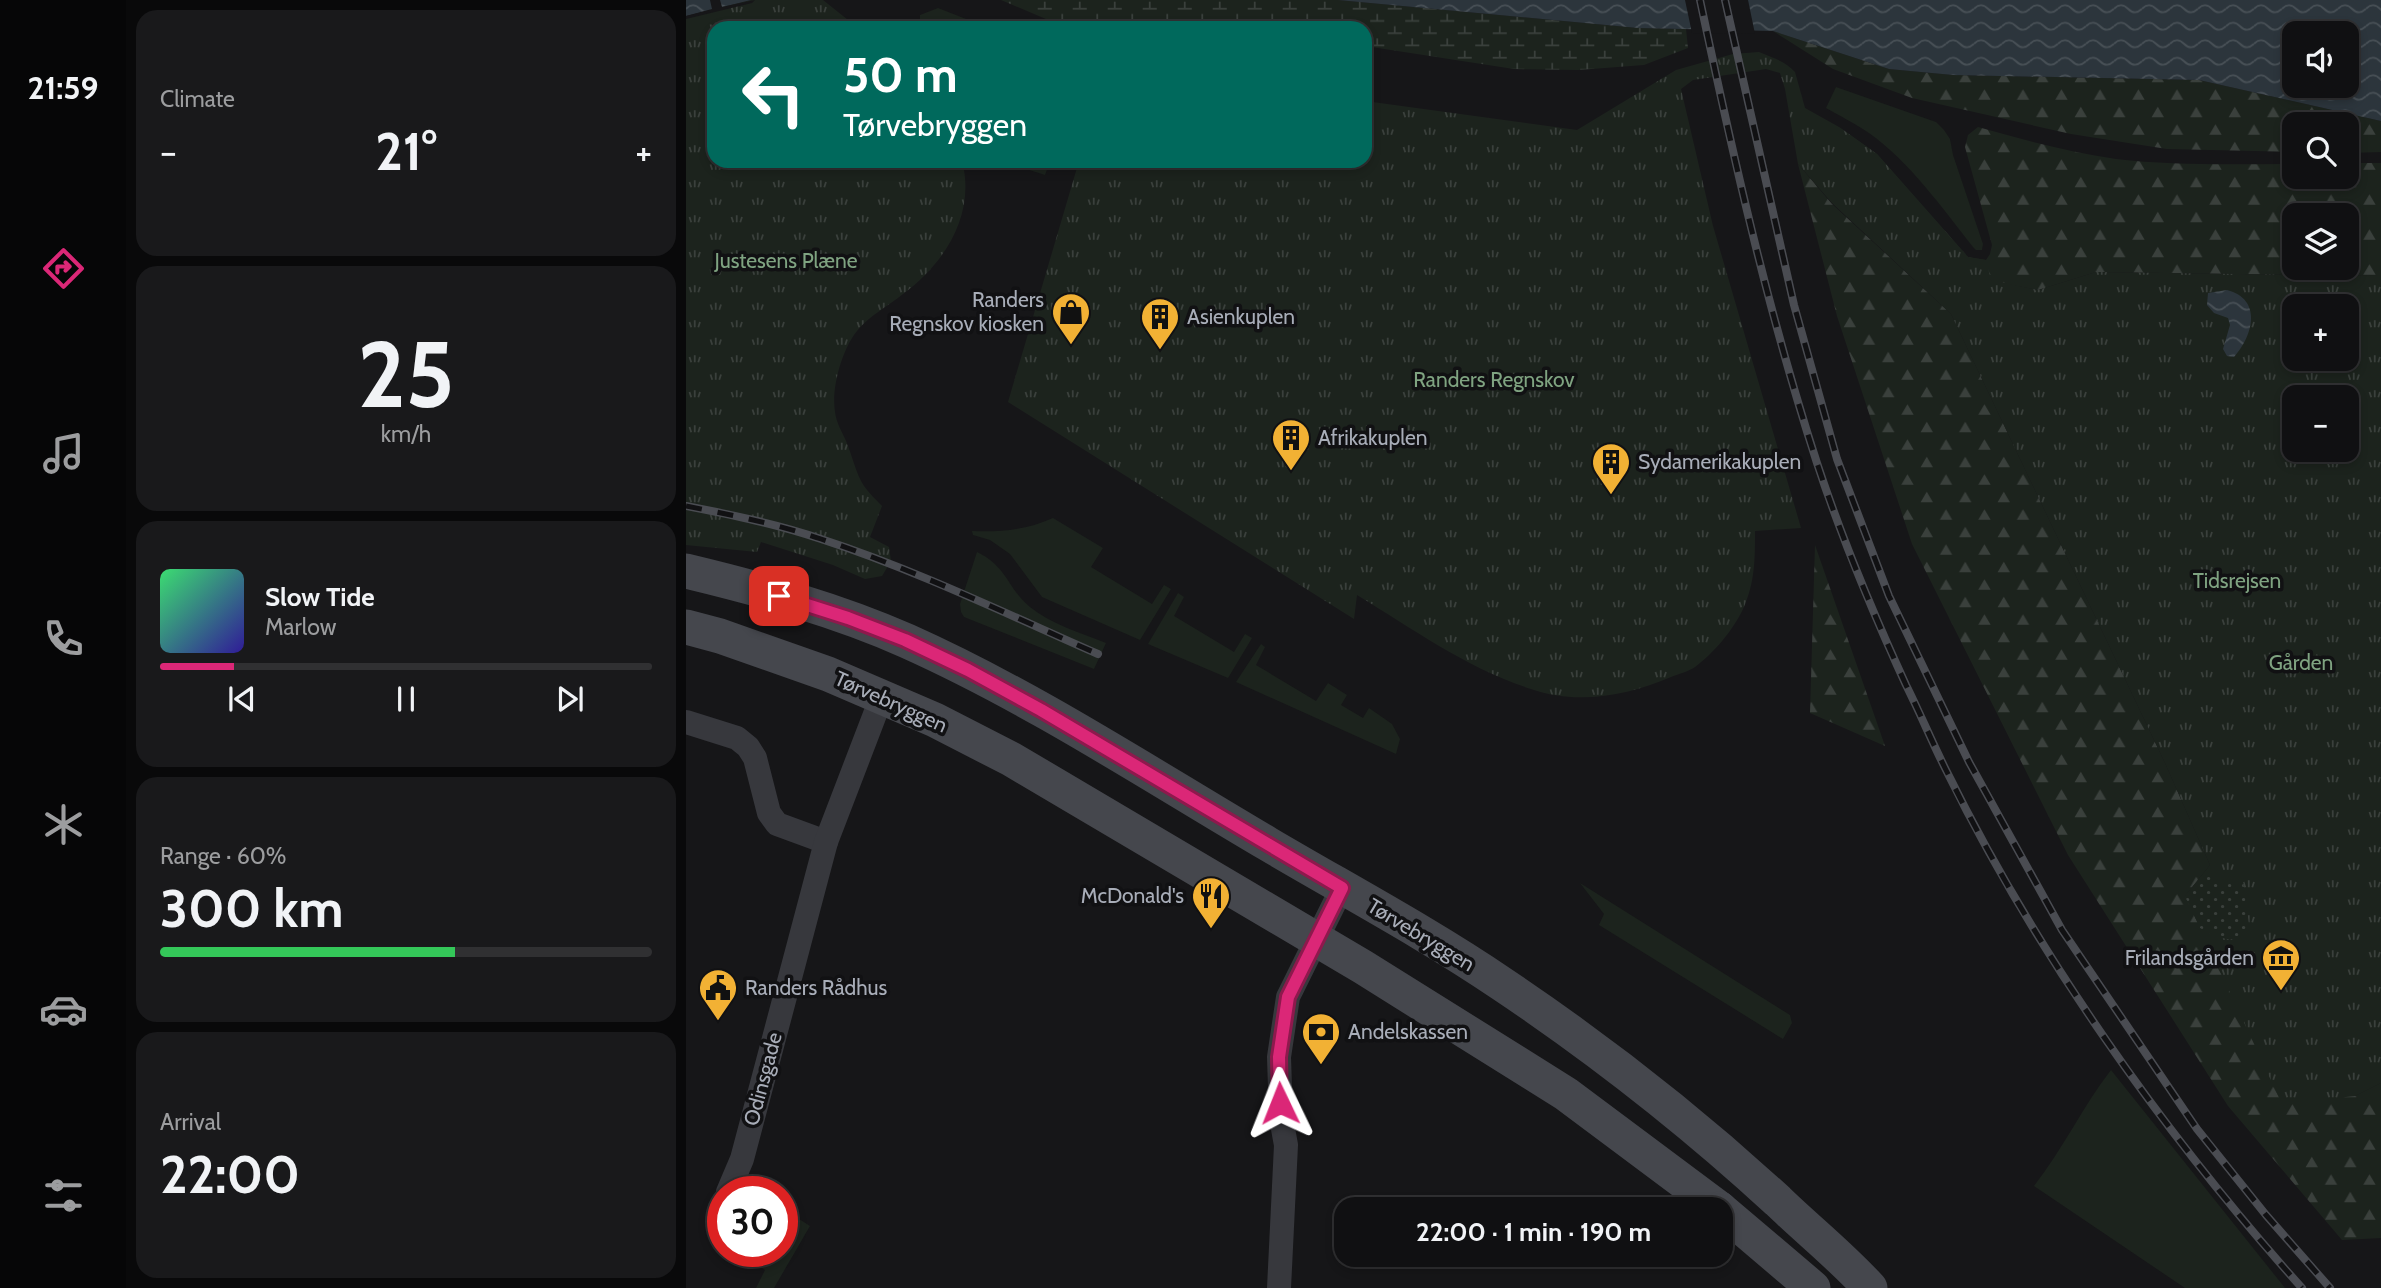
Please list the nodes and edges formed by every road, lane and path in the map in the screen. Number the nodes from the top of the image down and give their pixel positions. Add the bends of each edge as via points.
1 (686, 571) edge
2 (686, 627) edge
3 (882, 696) junction
4 (686, 722) edge
5 (826, 842) junction
6 (1342, 888) junction
7 (1316, 940) junction
8 (734, 1176) edge
9 (1704, 1197) edge
10 (1733, 1220) edge
11 (1279, 1288) edge
12 (1813, 1288) edge
13 (1870, 1288) edge

1 - 6 main road, Tørvebryggen via 848,618 968,670
2 - 3 main road, Tørvebryggen via 798,662
3 - 5 street, Odinsgade
3 - 7 main road, Tørvebryggen via 1011,759
4 - 5 street via 737,738 748,747 769,813 777,824
5 - 8 street, Odinsgade
6 - 7 street
6 - 13 main road, Tørvebryggen via 1501,983 1605,1058 1729,1156
7 - 9 main road, Tørvebryggen via 1566,1094
7 - 11 street via 1288,997 1279,1057 1286,1145
10 - 12 main road, Tørvebryggen

